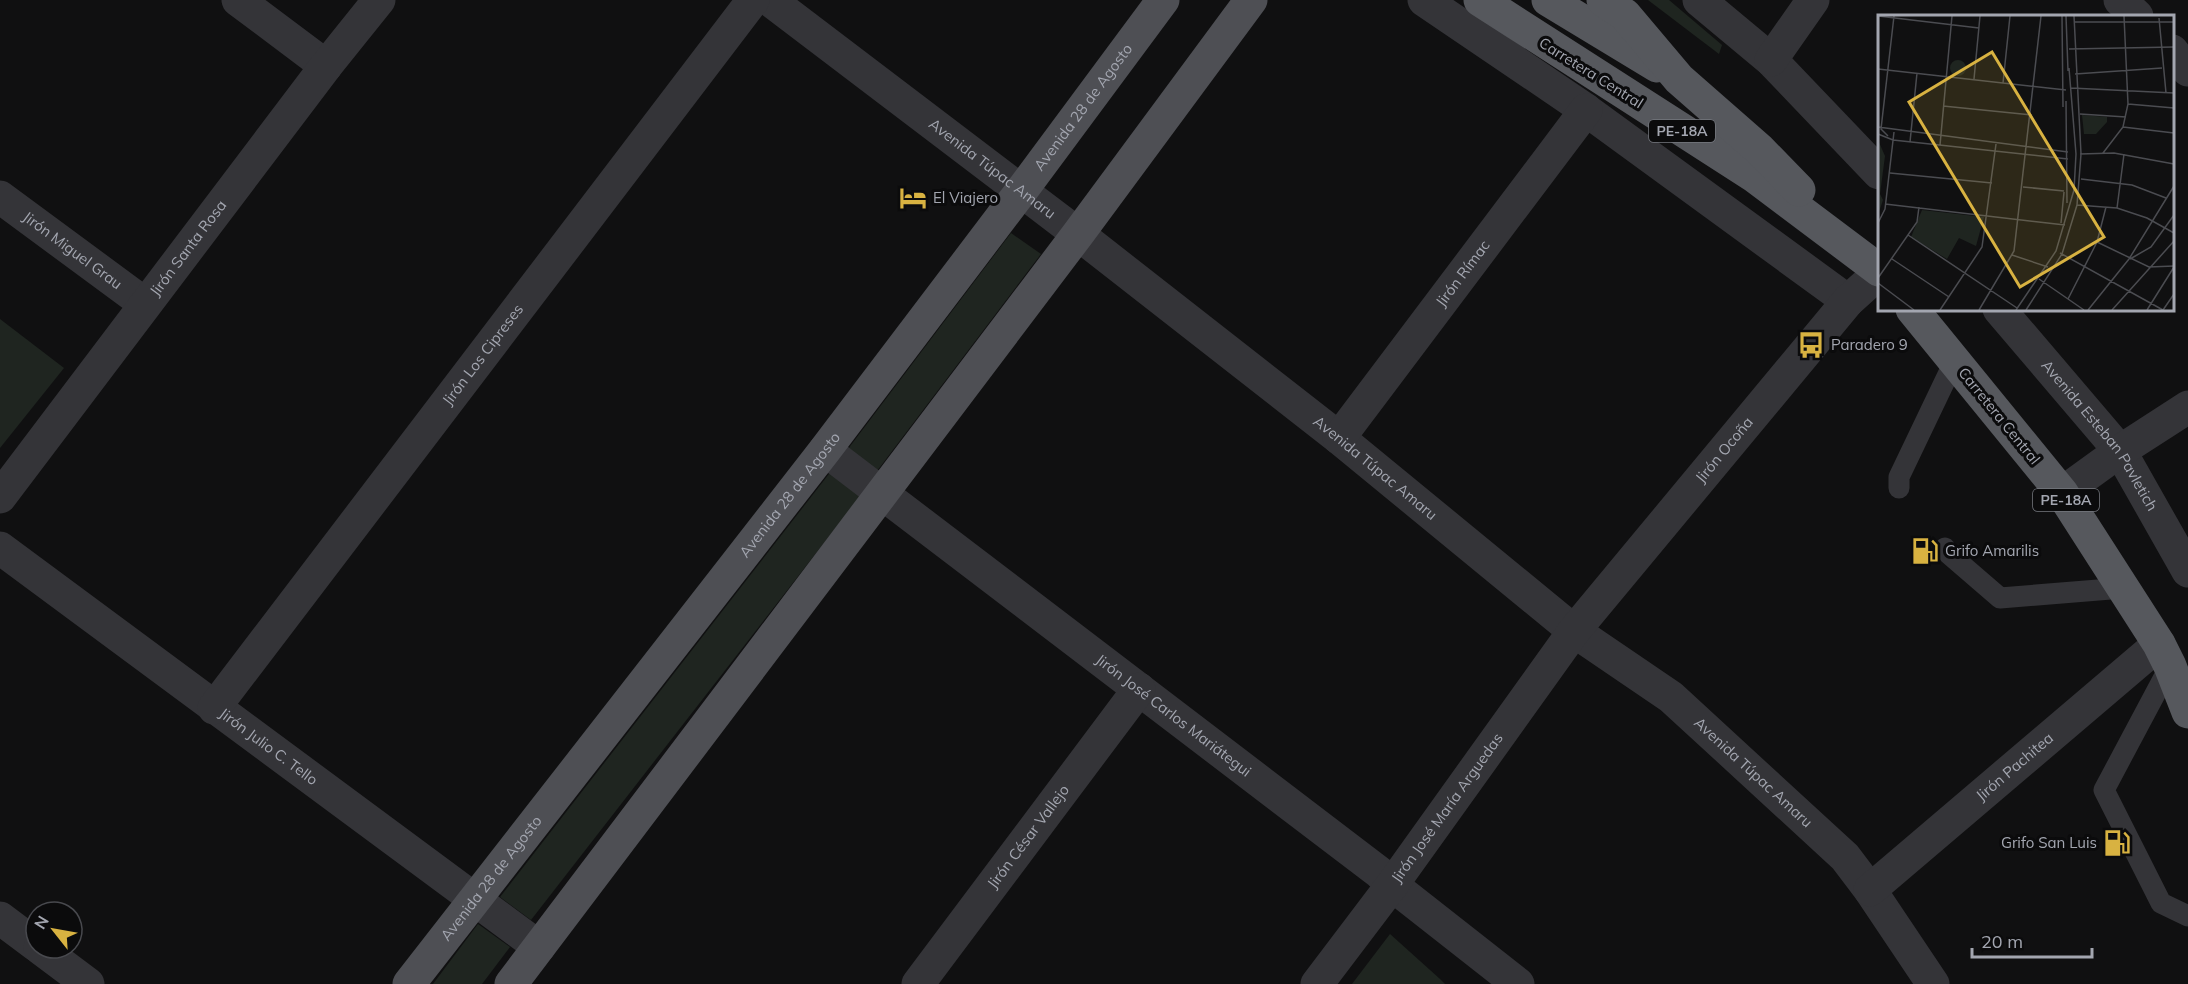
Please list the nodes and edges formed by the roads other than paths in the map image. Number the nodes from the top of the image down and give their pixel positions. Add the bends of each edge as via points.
1 (238, 0) edge
2 (380, 0) edge
3 (753, 0) edge
4 (770, 0) edge
5 (1162, 0) edge
6 (1251, 0) edge
7 (1424, 0) edge
8 (1480, 0) edge
9 (1548, 0) edge
10 (1603, 0) edge
11 (1699, 0) edge
12 (1813, 0) edge
13 (2120, 0) edge
14 (2136, 15) edge
15 (2173, 52) edge
16 (1771, 60) junction
17 (326, 66) junction
18 (2188, 70) edge
19 (1679, 79) junction
20 (1586, 110) junction
21 (1878, 172) edge
22 (1022, 190) junction
23 (0, 197) edge
24 (1078, 234) junction
25 (1878, 270) edge
26 (1878, 270) edge
27 (1878, 272) edge
28 (1848, 301) junction
29 (145, 304) junction
30 (1913, 310) edge
31 (2000, 310) edge
32 (1954, 362) junction
33 (2188, 407) edge
34 (1339, 438) junction
35 (825, 450) junction
36 (2120, 451) junction
37 (1899, 488) dead end
38 (882, 493) junction
39 (2062, 493) junction
40 (0, 497) edge
41 (0, 548) edge
42 (1945, 548) dead end
43 (2188, 571) edge
44 (2123, 588) junction
45 (1574, 630) junction
46 (2164, 655) junction
47 (1139, 689) junction
48 (214, 708) junction
49 (2188, 712) edge
50 (1392, 885) junction
51 (1870, 890) junction
52 (474, 899) junction
53 (2188, 916) edge
54 (0, 918) edge
55 (24, 936) edge
56 (539, 947) junction
57 (56, 960) edge
58 (88, 984) edge
59 (409, 984) edge
60 (511, 984) edge
61 (918, 984) edge
62 (1317, 984) edge
63 (1518, 984) edge
64 (1933, 984) edge

1 - 17 street
2 - 17 street, Jirón Santa Rosa
3 - 48 street, Jirón Los Cipreses
4 - 22 street, Avenida Túpac Amaru
5 - 22 main road, Avenida 28 de Agosto
6 - 24 main road
7 - 20 street
8 - 25 highway, Carretera Central / PE-18A via 1754,176
9 - 19 highway
10 - 19 highway, PE-18A via 1625,15
11 - 16 street
12 - 16 street
13 - 14 street
15 - 18 street
16 - 21 street
17 - 29 street, Jirón Santa Rosa
19 - 26 highway, PE-18A via 1760,150
20 - 28 street
20 - 34 street, Jirón Rímac
22 - 24 street, Avenida Túpac Amaru
22 - 35 main road, Avenida 28 de Agosto
23 - 29 street, Jirón Miguel Grau
24 - 34 street, Avenida Túpac Amaru
24 - 38 main road
27 - 28 street, Jirón Ocoña
28 - 45 street, Jirón Ocoña
29 - 40 street, Jirón Santa Rosa
30 - 32 highway, Carretera Central / PE-18A
31 - 36 street, Avenida Esteban Pavletich
32 - 37 lane via 1899,477
32 - 39 highway, Carretera Central / PE-18A
33 - 36 street
34 - 45 street, Avenida Túpac Amaru
35 - 38 street, Jirón José Carlos Mariátegui
35 - 52 main road, Avenida 28 de Agosto
36 - 39 street
36 - 43 street, Avenida Esteban Pavletich
38 - 47 street, Jirón José Carlos Mariátegui
38 - 56 main road
39 - 44 highway, Carretera Central / PE-18A
41 - 48 street, Jirón Julio C. Tello
42 - 44 lane via 2000,598
44 - 46 highway, Carretera Central / PE-18A
45 - 50 street, Jirón José María Arguedas
45 - 51 street, Avenida Túpac Amaru via 1671,697 1845,857
46 - 49 highway, Carretera Central / PE-18A
46 - 51 street, Jirón Pachitea
46 - 53 lane via 2104,790 2161,903
47 - 50 street, Jirón José Carlos Mariátegui
47 - 61 street, Jirón César Vallejo
48 - 52 street, Jirón Julio C. Tello
50 - 62 street, Jirón José María Arguedas
50 - 63 street, Jirón José Carlos Mariátegui
51 - 64 street, Avenida Túpac Amaru
52 - 56 street, Jirón Julio C. Tello
52 - 59 main road, Avenida 28 de Agosto
54 - 55 street
56 - 60 main road
57 - 58 street

